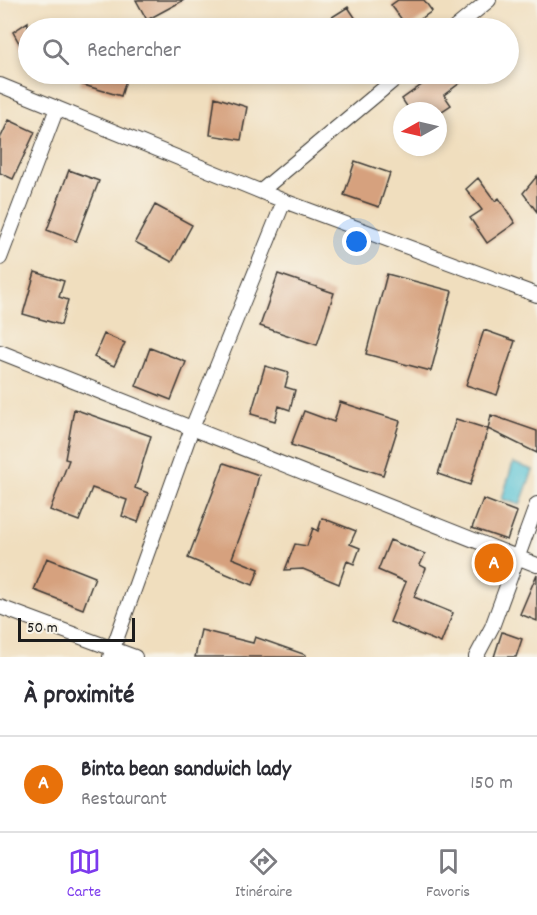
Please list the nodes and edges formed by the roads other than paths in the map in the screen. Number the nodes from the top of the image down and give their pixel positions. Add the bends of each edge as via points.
1 (489, 0) edge
2 (467, 18) edge
3 (389, 84) edge
4 (0, 85) edge
5 (57, 108) junction
6 (261, 191) junction
7 (284, 201) junction
8 (0, 258) edge
9 (537, 295) edge
10 (0, 352) edge
11 (192, 428) junction
12 (537, 504) edge
13 (516, 556) junction
14 (537, 565) edge
15 (0, 607) edge
16 (111, 653) edge
17 (135, 657) edge
18 (476, 657) edge

1 - 2 street
3 - 6 street
4 - 5 street
5 - 6 street
5 - 8 street
6 - 7 street
7 - 9 street
7 - 11 street
10 - 11 street
11 - 13 street
11 - 16 street
12 - 13 street
13 - 14 street
13 - 18 street via 492,627
15 - 16 street
16 - 17 street

